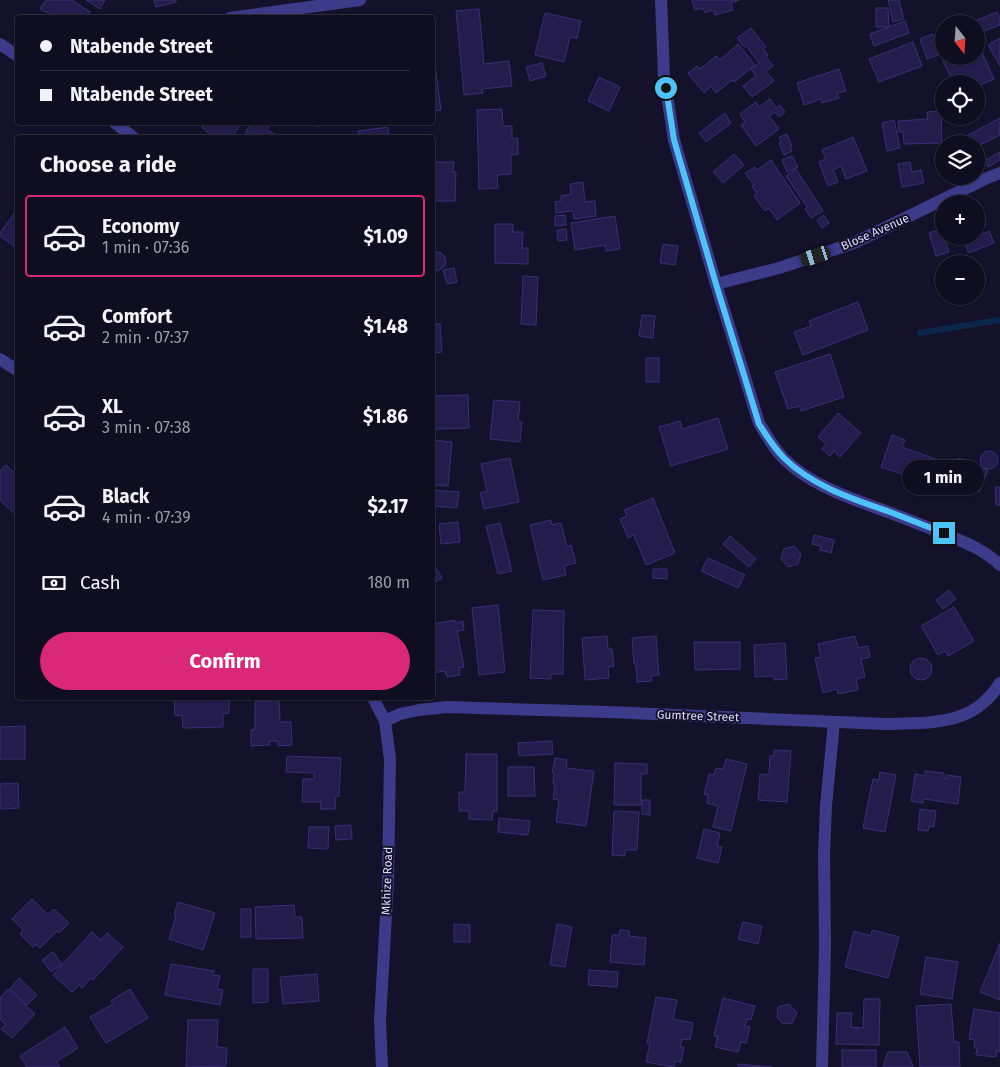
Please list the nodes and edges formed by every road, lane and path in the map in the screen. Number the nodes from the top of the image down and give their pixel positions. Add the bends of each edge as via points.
1 (360, 0) edge
2 (661, 0) edge
3 (252, 15) edge
4 (0, 44) edge
5 (15, 54) edge
6 (118, 125) edge
7 (130, 135) edge
8 (1000, 173) edge
9 (716, 284) junction
10 (0, 359) edge
11 (15, 370) edge
12 (1000, 565) edge
13 (1000, 683) edge
14 (375, 700) edge
15 (385, 721) junction
16 (834, 722) junction
17 (382, 1067) edge
18 (822, 1067) edge

1 - 3 street
2 - 9 street via 664,76 674,140
4 - 5 street
6 - 7 street
8 - 9 street, Blose Avenue via 854,243 779,268
9 - 12 street via 759,424 783,458 819,484 975,546
10 - 11 street
13 - 16 street, Gumtree Street via 981,705 946,721
14 - 15 street, Mkhize Road
15 - 16 street, Gumtree Street via 419,710 448,708
15 - 17 street, Mkhize Road via 390,758 388,881 380,1021
16 - 18 street via 824,854

